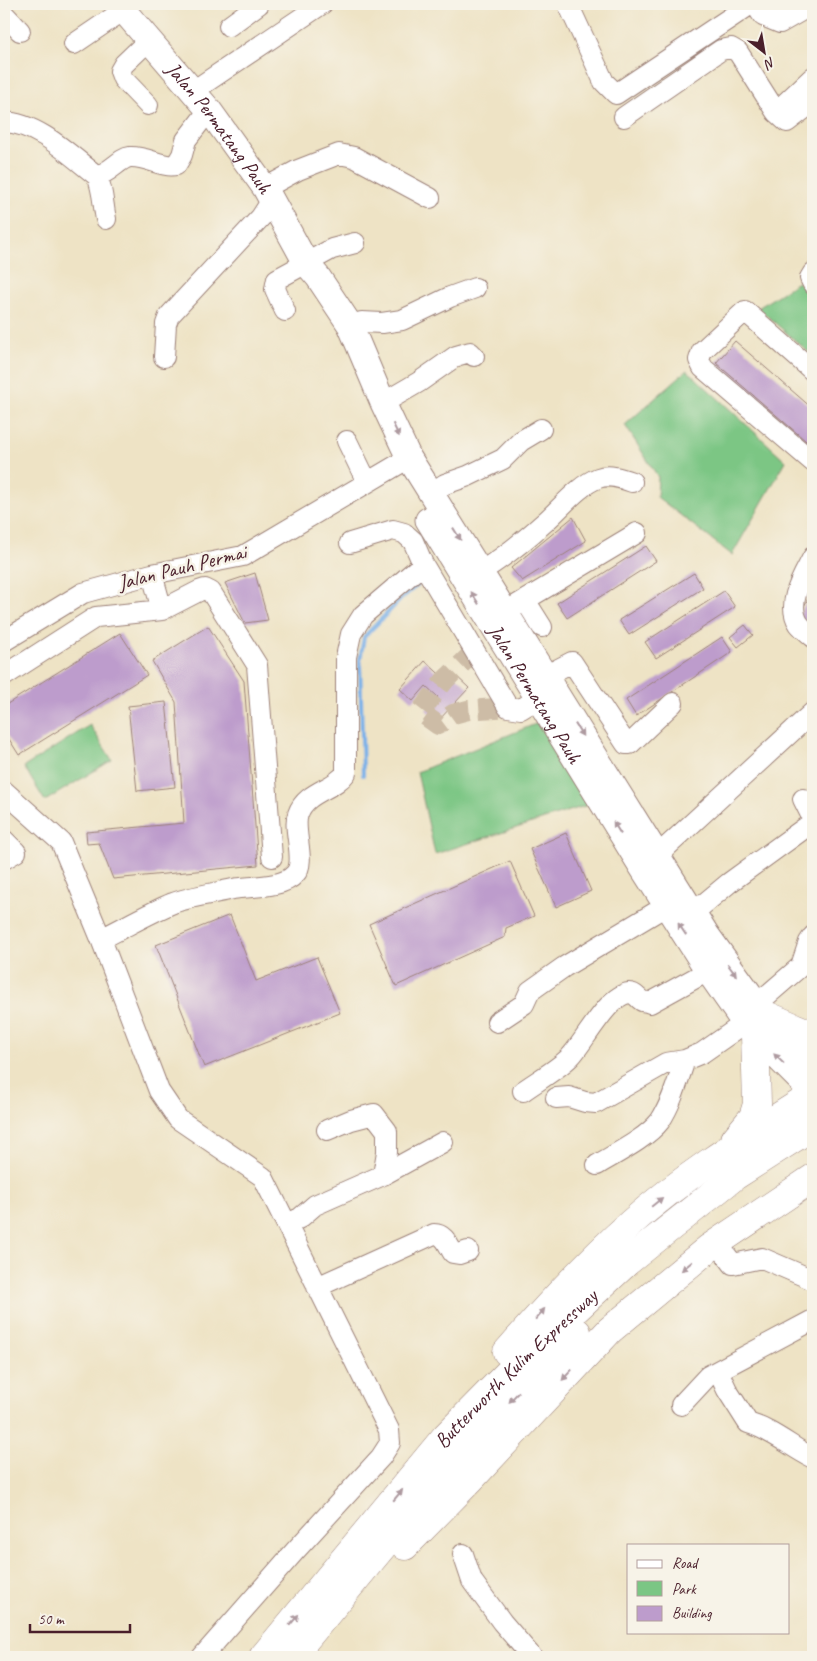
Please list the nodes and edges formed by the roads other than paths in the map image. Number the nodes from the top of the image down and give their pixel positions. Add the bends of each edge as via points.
1 (259, 4) edge
2 (322, 4) edge
3 (568, 4) edge
4 (751, 4) edge
5 (756, 4) edge
6 (813, 4) edge
7 (121, 7) edge
8 (4, 14) edge
9 (228, 26) dead end
10 (20, 31) dead end
11 (150, 40) junction
12 (74, 44) dead end
13 (813, 77) edge
14 (194, 91) junction
15 (813, 102) edge
16 (148, 105) dead end
17 (209, 110) junction
18 (776, 112) junction
19 (624, 117) dead end
20 (4, 122) edge
21 (97, 176) junction
22 (268, 194) junction
23 (430, 198) dead end
24 (106, 219) dead end
25 (355, 243) dead end
26 (306, 263) junction
27 (813, 273) edge
28 (813, 284) edge
29 (475, 288) dead end
30 (285, 311) dead end
31 (350, 325) junction
32 (474, 356) dead end
33 (164, 357) dead end
34 (813, 371) edge
35 (383, 403) junction
36 (540, 429) dead end
37 (347, 441) dead end
38 (402, 462) junction
39 (813, 462) edge
40 (367, 482) junction
41 (632, 482) dead end
42 (431, 493) junction
43 (637, 532) dead end
44 (350, 543) dead end
45 (813, 557) edge
46 (423, 564) junction
47 (152, 574) junction
48 (471, 574) junction
49 (439, 591) junction
50 (515, 606) junction
51 (162, 610) junction
52 (542, 627) dead end
53 (813, 638) edge
54 (4, 641) edge
55 (4, 676) edge
56 (545, 688) junction
57 (673, 703) dead end
58 (813, 712) edge
59 (4, 790) edge
60 (804, 799) dead end
61 (813, 820) edge
62 (4, 840) edge
63 (272, 858) dead end
64 (4, 859) edge
65 (650, 863) junction
66 (666, 906) junction
67 (693, 913) junction
68 (813, 936) edge
69 (101, 939) junction
70 (708, 971) junction
71 (813, 971) edge
72 (756, 1019) junction
73 (497, 1022) dead end
74 (813, 1035) edge
75 (685, 1060) junction
76 (813, 1066) edge
77 (523, 1091) dead end
78 (813, 1094) edge
79 (556, 1098) dead end
80 (813, 1126) edge
81 (327, 1130) dead end
82 (443, 1142) dead end
83 (813, 1146) edge
84 (726, 1150) junction
85 (597, 1165) dead end
86 (383, 1175) junction
87 (813, 1178) edge
88 (813, 1192) edge
89 (764, 1210) junction
90 (287, 1224) junction
91 (717, 1242) junction
92 (468, 1251) dead end
93 (813, 1280) edge
94 (317, 1287) junction
95 (604, 1293) junction
96 (813, 1320) edge
97 (718, 1371) junction
98 (681, 1405) dead end
99 (446, 1436) junction
100 (813, 1458) edge
101 (464, 1554) dead end
102 (317, 1626) junction
103 (202, 1657) edge
104 (263, 1657) edge
105 (291, 1657) edge
106 (532, 1657) edge

1 - 9 street
2 - 14 street
3 - 4 street via 604,82 616,94
5 - 6 street via 763,16 780,23
7 - 11 main road, Jalan Permatang Pauh
7 - 12 street
8 - 10 street
11 - 14 main road, Jalan Permatang Pauh
11 - 16 street via 120,71 123,79
13 - 18 street
14 - 17 main road, Jalan Permatang Pauh
15 - 18 street via 787,122
17 - 21 street via 186,140 176,165 169,167 129,157
17 - 22 main road, Jalan Permatang Pauh
18 - 19 street via 738,52 731,48 721,50
20 - 21 street via 15,122 38,131
21 - 24 street
22 - 23 street via 298,170 339,154 354,157
22 - 26 main road, Jalan Permatang Pauh
22 - 33 street via 261,217 169,316
25 - 26 street via 332,249
26 - 30 street via 277,279 275,289
26 - 31 main road, Jalan Permatang Pauh
26 - 38 main road, Jalan Permatang Pauh via 307,281 336,333 374,425
27 - 28 street via 810,278
29 - 31 street via 402,320
31 - 35 main road, Jalan Permatang Pauh
32 - 35 street via 470,352 456,356
34 - 39 street via 745,311 702,351 699,360 703,368
35 -> 38 main road, Jalan Permatang Pauh
36 - 42 street via 521,440 503,459
37 - 40 street
38 - 40 street, Jalan Pauh Permai
38 - 42 main road, Jalan Permatang Pauh
38 - 48 main road, Jalan Permatang Pauh
40 - 47 street, Jalan Pauh Permai via 243,556
41 - 48 street via 618,477 599,478 586,484 496,562
42 -> 48 main road, Jalan Permatang Pauh
43 - 50 street
44 - 46 street via 392,530 404,533 413,541
45 - 53 street via 797,589 796,613 799,623
46 - 49 street
46 - 69 street via 363,615 351,634 346,657 346,773 341,781 306,801 298,814 296,827 300,864 296,874 279,883 175,902
47 - 51 street
47 - 54 street, Jalan Pauh Permai via 83,593
48 - 49 street
48 - 50 main road, Jalan Permatang Pauh
56 -> 48 main road, Jalan Permatang Pauh
49 - 56 street via 508,707 521,709
50 - 52 street
50 - 56 main road, Jalan Permatang Pauh
51 - 55 street via 96,617
51 - 63 street via 199,591 211,592 257,665
56 - 57 street via 572,662 626,744 630,744
56 - 65 main road, Jalan Permatang Pauh
58 - 65 street
59 - 69 street via 61,842
60 - 61 street
61 - 67 street
62 - 64 street via 16,852
65 - 66 main road, Jalan Permatang Pauh
65 - 67 main road, Jalan Permatang Pauh
70 -> 66 main road, Jalan Permatang Pauh
66 - 73 street via 564,967 530,991 524,1004
67 -> 72 main road, Jalan Permatang Pauh
68 - 72 street via 801,966
69 - 90 street via 159,1091 178,1119 263,1177
70 - 72 main road, Jalan Permatang Pauh
70 - 77 street via 650,1003 634,994 620,997 599,1017 568,1059
71 - 72 street
72 - 74 highway
72 - 75 street
72 - 76 main road, Jalan Permatang Pauh
78 -> 72 main road, Jalan Permatang Pauh
72 - 84 highway via 757,1104 753,1117
75 - 79 street via 666,1063 596,1103 569,1097
75 - 85 street via 659,1122
78 - 84 highway
80 - 95 highway, Butterworth Kulim Expressway via 735,1176 627,1262
81 - 86 street via 374,1114 387,1131
82 - 86 street
83 - 95 highway, Butterworth Kulim Expressway
99 -> 84 highway via 499,1361 585,1267 673,1188
86 - 90 street via 315,1205
87 - 89 highway
88 - 89 highway
89 - 91 highway
90 - 94 street
91 - 93 street via 733,1264 762,1258
91 -> 102 highway via 610,1330 470,1480 357,1593
92 - 94 street via 453,1253 443,1236 434,1234
94 - 103 street via 389,1430 390,1443
95 - 99 highway, Butterworth Kulim Expressway via 518,1363
95 -> 102 highway, Butterworth Kulim Expressway via 457,1457
96 - 97 street
97 - 98 street via 708,1376
97 - 100 street via 748,1423 763,1428
104 -> 99 highway, Butterworth Kulim Expressway
101 - 106 street via 472,1581
102 - 105 highway, Butterworth Kulim Expressway

